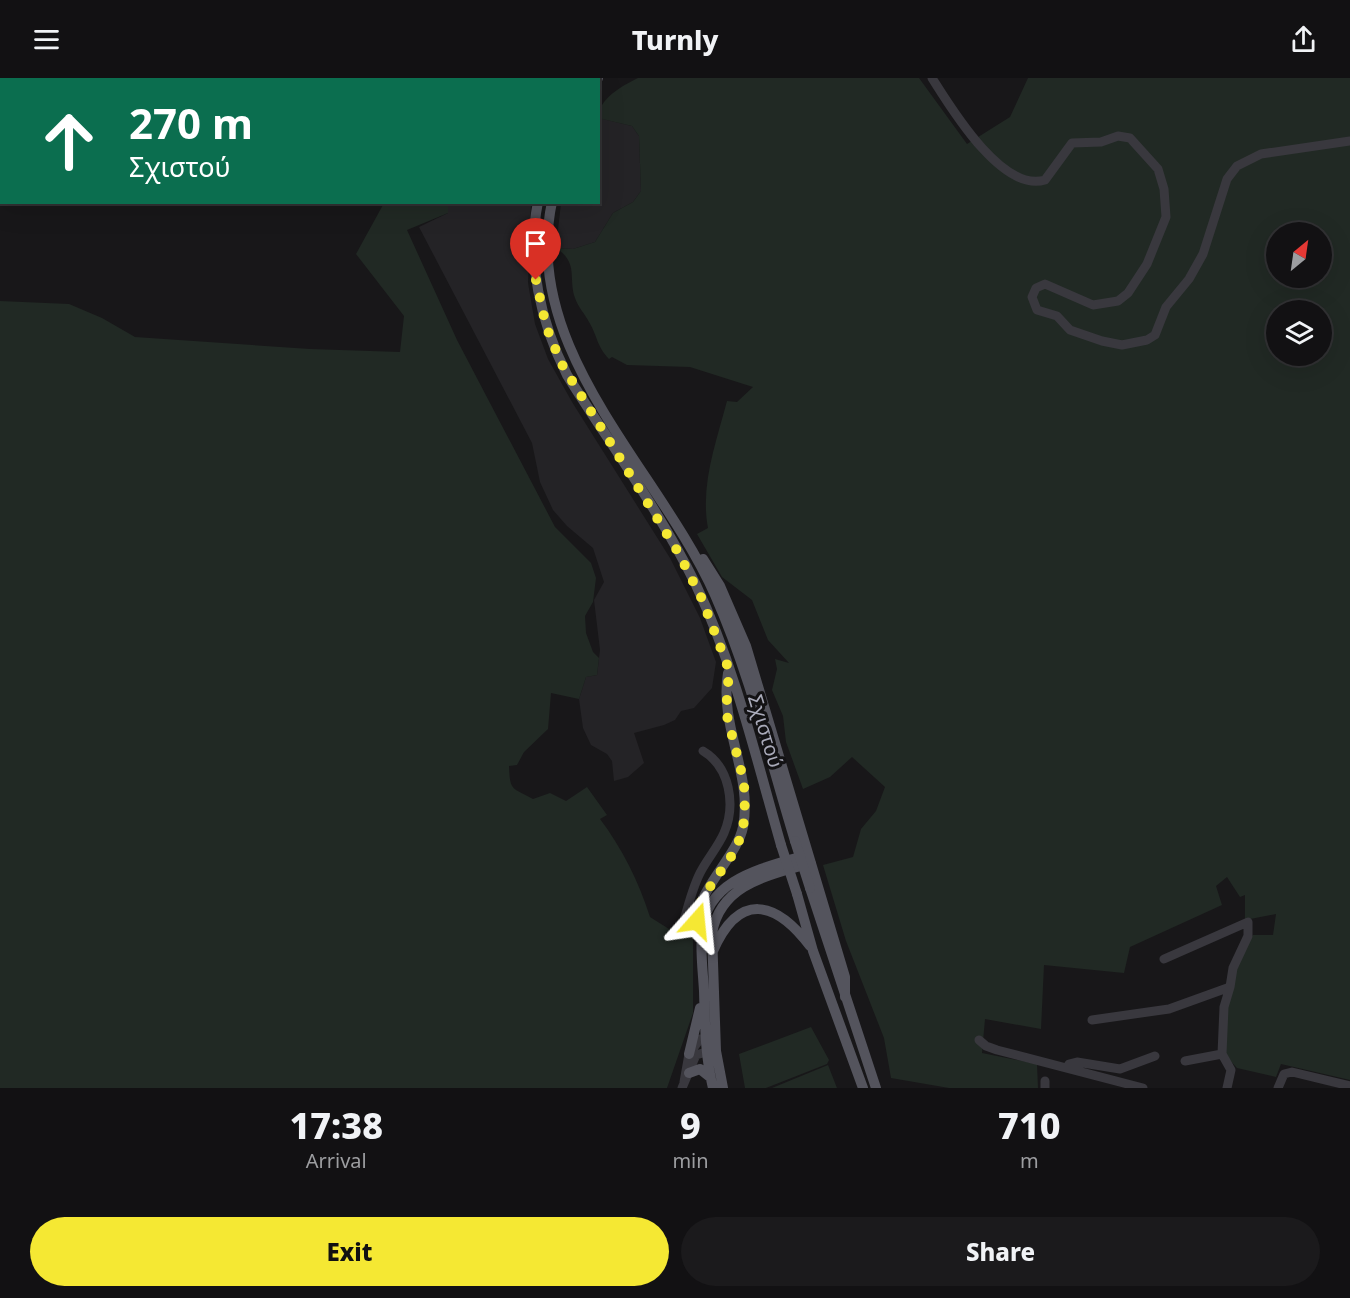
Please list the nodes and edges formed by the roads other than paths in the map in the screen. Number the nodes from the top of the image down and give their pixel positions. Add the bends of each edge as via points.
1 (932, 78) edge
2 (1350, 141) edge
3 (538, 204) edge
4 (552, 204) edge
5 (690, 546) junction
6 (729, 670) junction
7 (704, 751) dead end
8 (811, 858) junction
9 (702, 936) junction
10 (813, 951) junction
11 (712, 954) junction
12 (1164, 959) dead end
13 (1230, 987) junction
14 (704, 990) junction
15 (845, 997) junction
16 (1092, 1020) dead end
17 (705, 1039) junction
18 (979, 1040) dead end
19 (706, 1052) junction
20 (688, 1054) junction
21 (1222, 1054) junction
22 (1155, 1056) dead end
23 (1185, 1061) dead end
24 (1067, 1068) junction
25 (710, 1077) junction
26 (685, 1081) edge
27 (1350, 1086) edge
28 (713, 1088) edge
29 (723, 1088) edge
30 (863, 1088) edge
31 (876, 1088) edge
32 (1143, 1088) edge
33 (1227, 1088) edge
34 (1278, 1088) edge

1 - 2 street via 982,150 1021,179 1045,180 1072,143 1101,142 1118,136 1130,138 1158,169 1166,217 1147,264 1128,294 1112,303 1093,305 1046,284 1036,288 1032,297 1037,310 1057,316 1070,330 1122,345 1155,335 1166,307 1203,254 1227,179 1237,166 1261,154
3 - 6 main road, Σχιστού via 536,280 555,351 691,575
4 - 5 main road, Σχιστού via 550,278 567,344
5 - 8 main road via 714,575 735,618
5 - 15 main road, Σχιστού, bridge via 715,594 735,647
6 - 9 main road via 726,712 744,782 745,818 737,848 700,904 697,921
6 - 10 main road, Σχιστού, bridge
7 - 9 street via 725,773 729,806 723,836 698,879 685,917
8 - 9 main road via 752,872 729,884 709,908
8 - 11 main road via 748,884 730,896 714,923
8 - 15 main road via 845,977
9 - 14 main road
10 - 11 main road via 786,918 770,910 755,910 732,920
10 - 30 main road, Σχιστού
11 - 29 main road via 716,1051
12 - 13 street via 1248,922 1248,936 1233,968
13 - 16 street via 1169,1009
13 - 21 street via 1224,1007
14 - 17 main road
14 - 20 main road
15 - 31 main road, Σχιστού
17 - 19 main road
17 - 20 street via 696,1041
18 - 24 street via 986,1046
19 - 25 main road
19 - 26 street via 696,1054
20 - 26 street
21 - 23 street
21 - 33 street via 1232,1070
22 - 24 street via 1120,1069 1077,1062
24 - 32 street
25 - 26 main road via 700,1070
25 - 28 main road
27 - 34 street via 1292,1072 1284,1074

